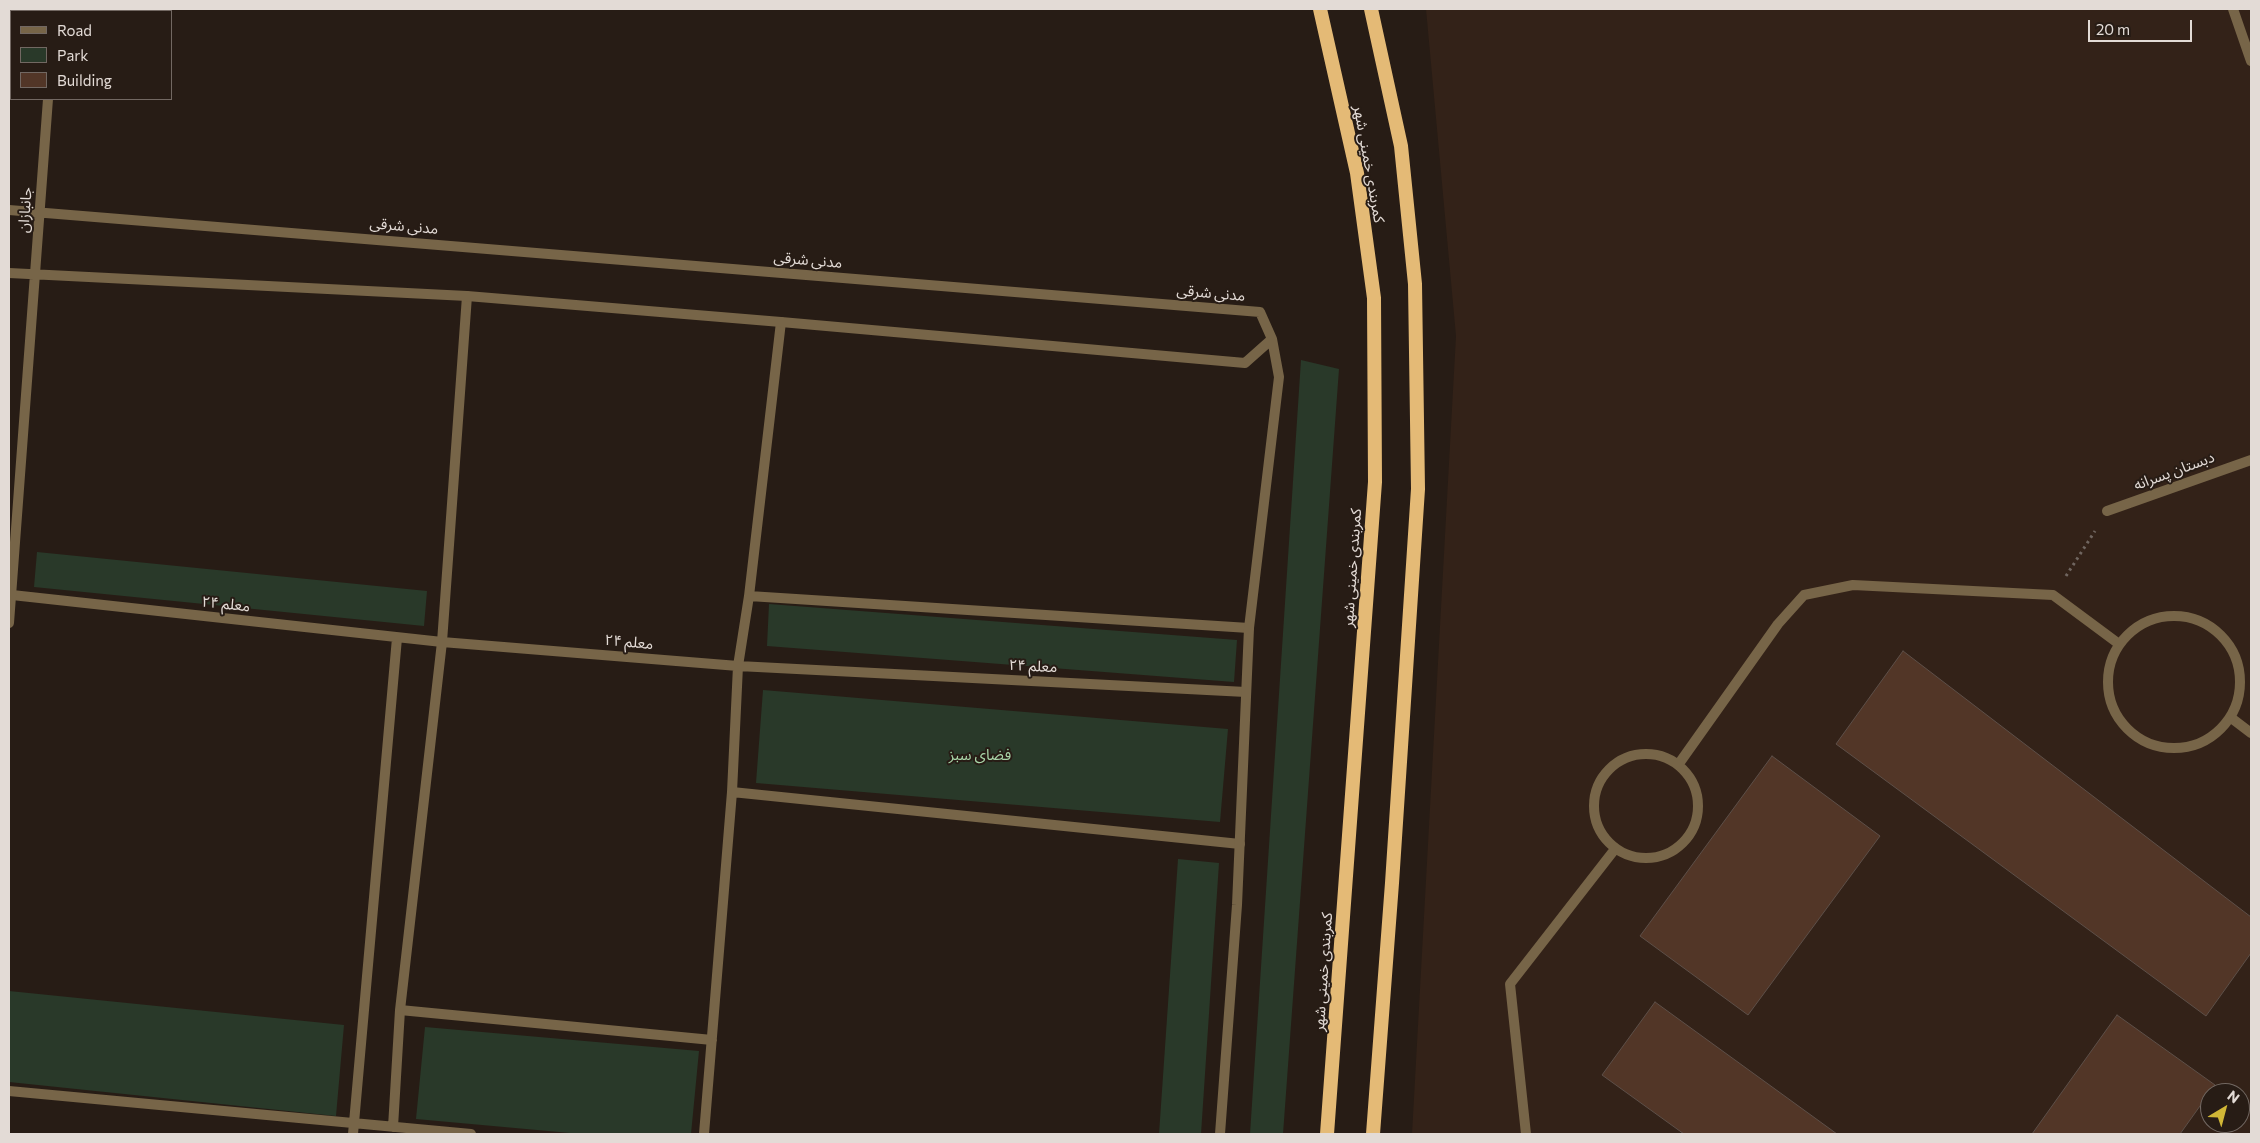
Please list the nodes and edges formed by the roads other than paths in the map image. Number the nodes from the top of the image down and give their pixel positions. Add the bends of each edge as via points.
1 (1320, 9) edge
2 (1371, 9) edge
3 (2234, 9) edge
4 (2251, 61) edge
5 (48, 100) edge
6 (9, 210) edge
7 (40, 211) junction
8 (9, 273) edge
9 (35, 275) junction
10 (467, 296) junction
11 (781, 322) junction
12 (1272, 339) junction
13 (2251, 460) edge
14 (2107, 511) road end
15 (12, 595) junction
16 (748, 596) junction
17 (9, 623) edge
18 (1249, 628) junction
19 (397, 638) junction
20 (442, 642) junction
21 (2119, 644) junction
22 (738, 666) junction
23 (1246, 692) junction
24 (2230, 717) junction
25 (2251, 733) edge
26 (1678, 765) junction
27 (732, 792) junction
28 (1240, 844) junction
29 (1615, 849) junction
30 (400, 1010) junction
31 (712, 1040) junction
32 (9, 1091) edge
33 (354, 1123) junction
34 (393, 1127) junction
35 (353, 1134) edge
36 (471, 1134) edge
37 (704, 1134) edge
38 (1220, 1134) edge
39 (1328, 1134) edge
40 (1373, 1134) edge
41 (1526, 1134) edge

1 - 39 highway, کمربندی خمینی شهر via 1357,173 1374,298 1375,482
2 - 40 highway, کمربندی خمینی شهر via 1401,146 1415,284 1418,489
3 - 4 street
5 - 7 street, جانبازان
6 - 7 street, مدنی شرقی
7 - 9 street, جانبازان
7 - 12 street, مدنی شرقی via 1260,312
8 - 9 street
9 - 10 street
9 - 15 street, جانبازان
10 - 11 street
10 - 20 street
11 - 12 street via 1245,364
11 - 16 street
12 - 18 street via 1279,377
13 - 14 street, دبستان پسرانه
15 - 17 street, جانبازان
15 - 19 street, معلم ۲۴
16 - 18 street
16 - 22 street
18 - 23 street
19 - 20 street, معلم ۲۴
19 - 33 street
20 - 22 street, معلم ۲۴
20 - 30 street
21 - 24 street via 2135,628 2155,618 2178,616 2200,621 2220,633 2233,652 2240,673 2239,696
21 - 24 street via 2110,664 2108,684 2112,705 2123,723 2138,737 2157,746 2178,748 2199,743 2217,733
21 - 26 street via 2054,595 1853,585 1804,595 1778,624
22 - 23 street, معلم ۲۴
22 - 27 street
23 - 28 street
24 - 25 street
26 - 29 street via 1691,778 1698,795 1699,813 1693,831 1682,845 1667,855 1649,859 1631,857
26 - 29 street via 1664,756 1647,753 1616,763 1604,775 1594,797 1595,822
27 - 28 street
27 - 31 street
28 - 38 street
29 - 41 street via 1510,984
30 - 31 street
30 - 34 street
31 - 37 street
32 - 33 street
33 - 34 street
33 - 35 street
34 - 36 street

